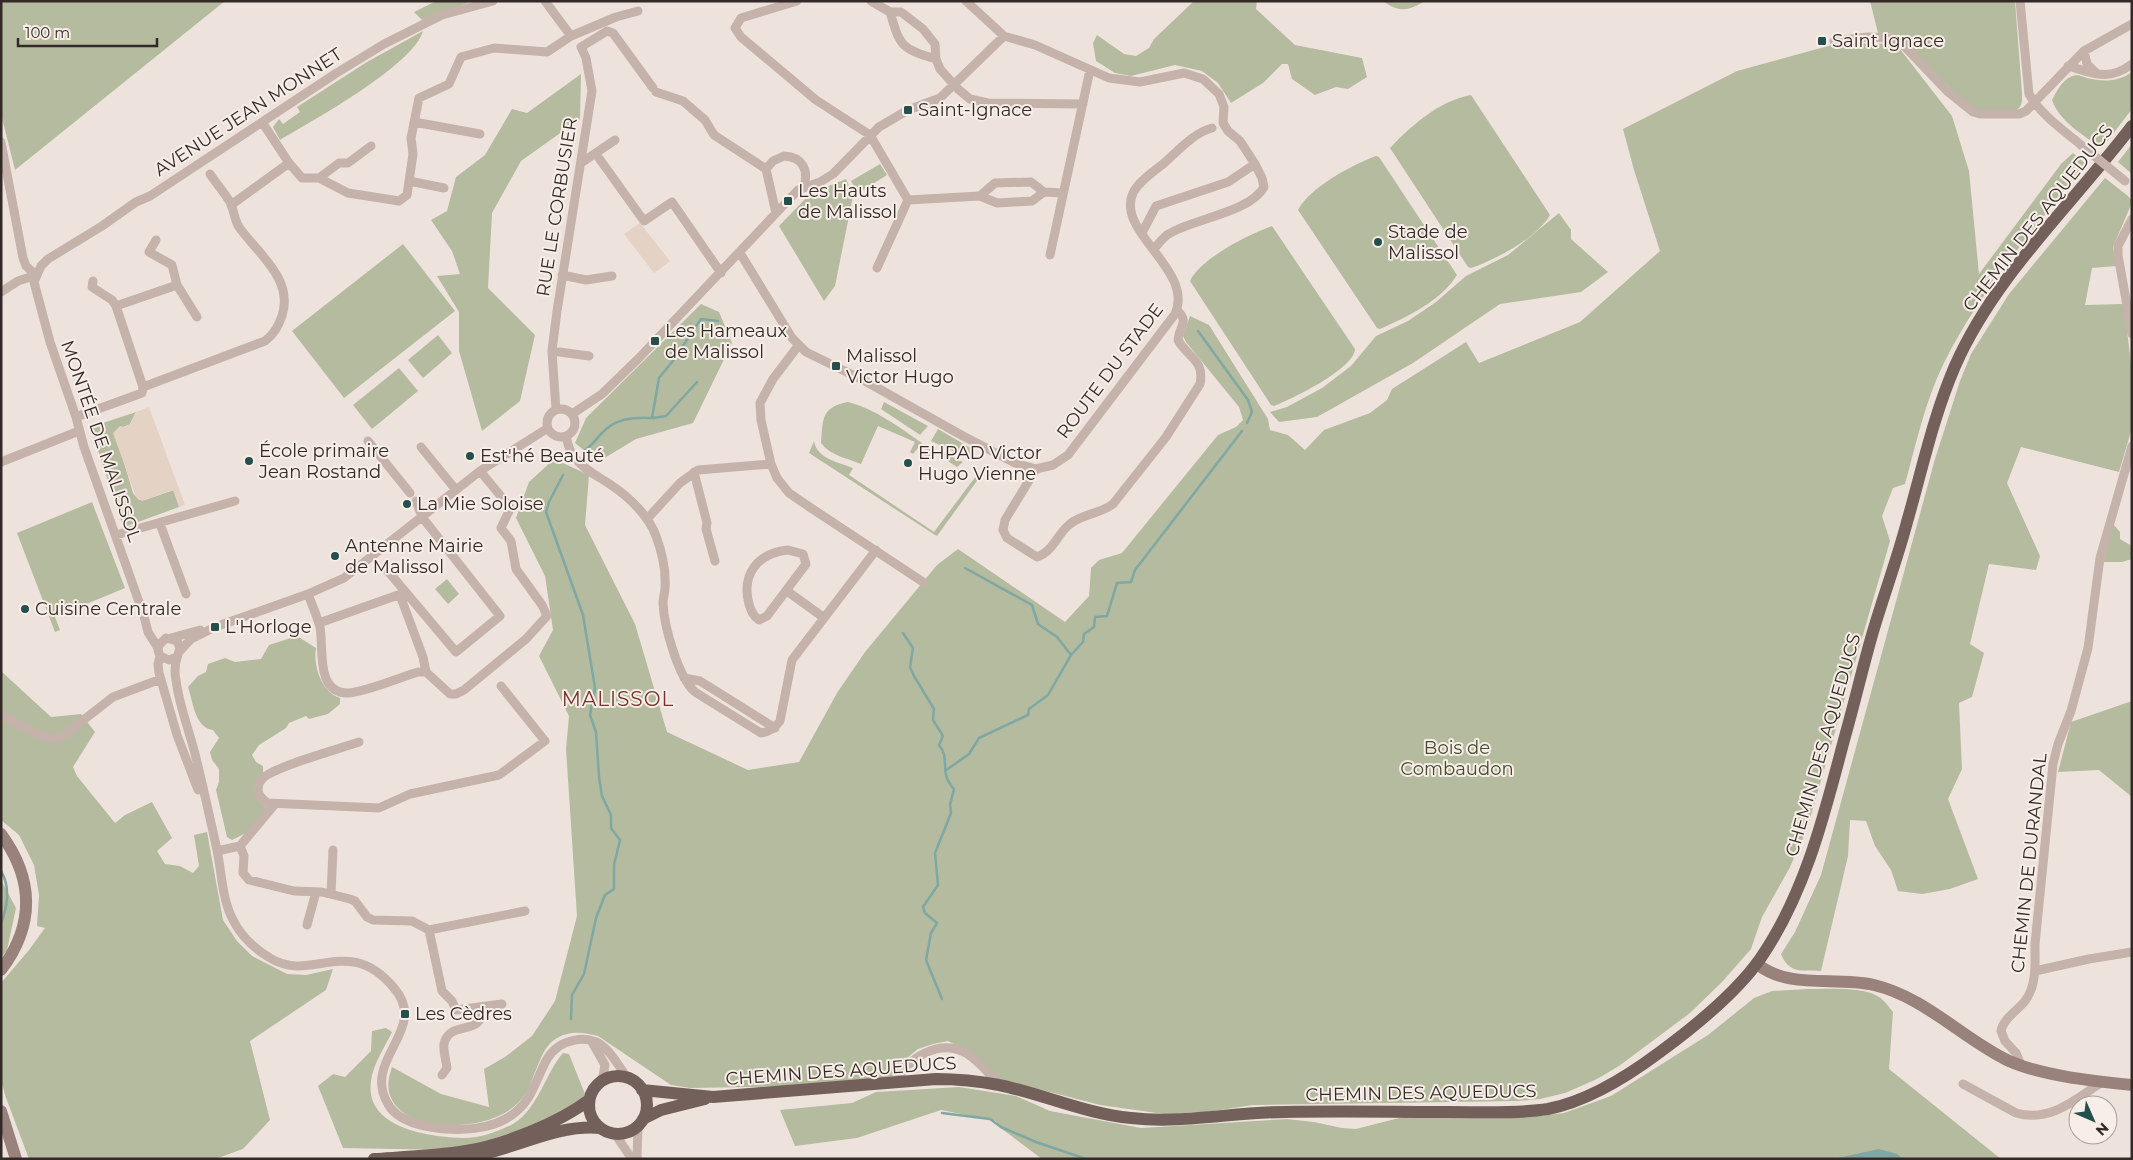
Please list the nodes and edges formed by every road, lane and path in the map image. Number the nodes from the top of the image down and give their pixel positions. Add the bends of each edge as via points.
1 (493, 1) edge
2 (545, 1) edge
3 (797, 1) edge
4 (871, 1) edge
5 (966, 1) edge
6 (2020, 1) edge
7 (638, 11) dead end
8 (890, 12) junction
9 (2132, 24) edge
10 (572, 36) junction
11 (1004, 36) junction
12 (1834, 41) dead end
13 (2084, 51) junction
14 (936, 59) junction
15 (2132, 64) edge
16 (2068, 66) junction
17 (1090, 70) junction
18 (2096, 74) junction
19 (954, 85) junction
20 (2034, 103) junction
21 (1083, 104) junction
22 (262, 122) junction
23 (414, 122) junction
24 (2132, 126) edge
25 (1212, 128) dead end
26 (480, 134) dead end
27 (870, 135) junction
28 (615, 140) dead end
29 (1, 142) edge
30 (371, 146) dead end
31 (596, 154) junction
32 (289, 163) junction
33 (581, 164) junction
34 (1255, 164) junction
35 (766, 169) junction
36 (210, 174) dead end
37 (319, 178) junction
38 (408, 181) junction
39 (2128, 184) edge
40 (804, 187) junction
41 (444, 188) dead end
42 (1044, 192) junction
43 (1062, 193) junction
44 (980, 196) junction
45 (908, 200) junction
46 (231, 205) junction
47 (776, 214) junction
48 (2132, 219) edge
49 (1142, 233) junction
50 (156, 240) dead end
51 (1154, 249) junction
52 (740, 253) junction
53 (1050, 255) dead end
54 (878, 268) dead end
55 (721, 273) junction
56 (36, 275) junction
57 (562, 275) junction
58 (612, 276) dead end
59 (93, 281) dead end
60 (178, 285) junction
61 (1, 292) edge
62 (116, 306) junction
63 (1177, 310) junction
64 (197, 317) dead end
65 (2132, 334) edge
66 (798, 346) junction
67 (552, 351) junction
68 (589, 356) dead end
69 (143, 387) junction
70 (556, 410) junction
71 (572, 414) junction
72 (76, 418) junction
73 (548, 428) junction
74 (79, 431) junction
75 (566, 436) junction
76 (368, 441) dead end
77 (2132, 446) edge
78 (421, 447) dead end
79 (1, 462) edge
80 (771, 464) junction
81 (1036, 469) junction
82 (480, 470) junction
83 (694, 472) junction
84 (456, 490) junction
85 (235, 501) dead end
86 (422, 517) junction
87 (648, 519) junction
88 (160, 524) junction
89 (116, 535) junction
90 (876, 550) junction
91 (715, 561) dead end
92 (387, 570) dead end
93 (923, 582) dead end
94 (787, 591) junction
95 (186, 594) dead end
96 (308, 594) junction
97 (144, 616) junction
98 (823, 617) junction
99 (319, 623) junction
100 (215, 627) junction
101 (169, 638) junction
102 (159, 652) junction
103 (179, 653) junction
104 (426, 672) junction
105 (161, 678) junction
106 (501, 686) dead end
107 (1, 715) edge
108 (359, 742) dead end
109 (275, 804) junction
110 (207, 810) junction
111 (1, 834) edge
112 (240, 846) junction
113 (333, 850) dead end
114 (217, 851) junction
115 (316, 892) junction
116 (331, 894) junction
117 (525, 911) dead end
118 (308, 925) dead end
119 (430, 930) junction
120 (2132, 952) edge
121 (1757, 964) junction
122 (1, 970) edge
123 (2035, 971) junction
124 (502, 1004) dead end
125 (482, 1007) junction
126 (592, 1042) junction
127 (2021, 1066) junction
128 (442, 1075) dead end
129 (627, 1077) junction
130 (602, 1080) junction
131 (2102, 1082) junction
132 (896, 1083) junction
133 (1963, 1084) dead end
134 (1000, 1085) junction
135 (2132, 1085) edge
136 (642, 1090) junction
137 (712, 1097) junction
138 (589, 1100) junction
139 (1, 1111) edge
140 (640, 1122) junction
141 (600, 1128) junction
142 (9, 1133) junction
143 (615, 1134) junction
144 (428, 1156) junction
145 (16, 1159) edge
146 (21, 1159) edge
147 (374, 1159) edge
148 (632, 1159) edge
149 (637, 1159) edge

1 - 22 street, AVENUE JEAN MONNET via 442,14 415,27
2 - 10 street
3 - 27 street via 741,18 735,28 793,82
4 - 8 street
5 - 11 street
6 - 20 street via 2027,86
7 - 10 street
8 - 14 street via 898,39 911,52
8 - 14 street via 901,12 923,29 935,44
9 - 13 street
10 - 23 street via 547,52 494,48 466,54 459,60 449,84 419,98
11 - 17 street via 1035,45
11 - 19 street
12 - 20 street via 1880,37 1899,41 1957,100 1980,114 2019,114
13 - 16 street
13 - 18 street via 2087,64
14 - 19 street
15 - 18 street via 2114,74
16 - 18 street
16 - 20 street
17 - 21 street
17 - 34 street via 1109,78 1130,81 1151,80 1176,73 1194,75 1219,94 1224,107 1223,123
19 - 21 street via 975,102
19 - 27 street via 940,98 894,118
20 - 39 street, bridge
21 - 43 street
22 - 32 street
22 - 56 street, AVENUE JEAN MONNET via 48,259
23 - 26 street
23 - 38 street
24 - 121 main road, CHEMIN DES AQUEDUCS via 2001,288 1955,366 1927,445 1818,836 1798,888 1774,938
25 - 49 street, ROUTE DU STADE via 1192,138 1133,192 1130,210
27 - 40 street via 833,174
27 - 45 street
28 - 31 street
29 - 56 street via 23,258
30 - 37 street
31 - 33 street
31 - 55 street via 644,221 672,202
32 - 37 street via 302,178
32 - 46 street
33 - 35 street, RUE LE CORBUSIER via 592,92 581,47 607,31 613,33 655,90 683,101 705,120 714,135
33 - 57 street, RUE LE CORBUSIER
34 - 49 street via 1228,182 1156,206
34 - 51 street via 1264,183 1262,191 1228,211 1168,234
35 - 40 street via 784,156 798,159 806,171
35 - 47 street
36 - 46 street
37 - 38 street via 348,193 398,201 406,195
38 - 41 street
40 - 47 street
42 - 43 street
42 - 44 street via 1032,201 1007,203 997,203
42 - 44 street via 1031,182 995,183
43 - 53 street
44 - 45 street
45 - 54 street
46 - 69 street via 234,218 276,272 286,295 274,334 265,341
47 - 52 street
48 - 65 street via 2118,246 2118,255
49 - 51 street, ROUTE DU STADE
50 - 60 street via 150,252 172,265
51 - 63 street, ROUTE DU STADE via 1175,284 1179,296
52 - 55 street
52 - 66 street
55 - 71 street via 615,382
56 - 61 street
56 - 72 street, MONTÉE DE MALISSOL via 35,288 50,342
57 - 58 street via 586,280
57 - 67 street, RUE LE CORBUSIER
59 - 62 street via 92,288
60 - 62 street
60 - 64 street
62 - 69 street
63 - 81 street, ROUTE DU STADE via 1068,455 1053,465
63 - 81 street via 1184,316 1178,340 1198,364 1202,376 1200,384 1166,437 1113,504 1070,524 1048,551 1037,557 1007,538 1003,530 1005,520
66 - 80 street via 760,403
66 - 81 street via 1015,463
67 - 68 street
67 - 70 street, RUE LE CORBUSIER
69 - 72 street via 142,393
70 - 71 street via 563,409
70 - 73 street via 549,416
71 - 75 street via 574,428
72 - 74 street, MONTÉE DE MALISSOL
73 - 75 street via 557,436
73 - 82 street
74 - 79 street
74 - 89 street, MONTÉE DE MALISSOL
75 - 87 street via 574,458 613,486
76 - 86 street via 413,497
77 - 123 street, CHEMIN DE DURANDAL via 2100,558 2088,648 2053,764
78 - 84 street
80 - 83 street via 705,468
80 - 90 street via 777,478 789,492
82 - 84 street
82 - 104 street via 509,506 501,528 511,542 516,569 547,616 526,639 456,694 450,694
83 - 87 street
83 - 91 street
84 - 86 street
85 - 88 street
86 - 92 street via 500,616 456,652
86 - 96 street via 344,578
87 - 98 street via 656,535 664,568 665,614 680,671 688,687 761,733 768,733 780,721 792,660
88 - 89 street
88 - 95 street
89 - 97 street, MONTÉE DE MALISSOL
90 - 93 street
90 - 98 street
94 - 94 street via 767,616 759,620 751,611 747,598 749,574 756,564 771,554 798,551 803,554 806,564
94 - 98 street
96 - 99 street
96 - 100 street
97 - 101 street, MONTÉE DE MALISSOL via 154,630
97 - 102 street, MONTÉE DE MALISSOL
99 - 104 street via 321,664 329,684 340,692 350,693
99 - 104 street via 398,595
100 - 101 street
100 - 103 street via 191,639
101 - 102 street via 160,642
101 - 103 street, MONTÉE DE MALISSOL via 178,644
102 - 103 street via 169,660
102 - 105 street, MONTÉE DE MALISSOL
103 - 110 street, MONTÉE DE MALISSOL via 175,668 177,688
105 - 107 street via 113,698 56,740
105 - 110 street, MONTÉE DE MALISSOL via 184,754
106 - 109 street via 545,741 499,775 410,794 379,808
108 - 109 street via 264,777 257,789 259,795 268,804
109 - 112 street
110 - 114 street, MONTÉE DE MALISSOL
111 - 122 street via 16,856 26,885 26,915 20,939
112 - 114 street
112 - 115 street via 244,856 243,873 249,880 294,891
113 - 116 street
114 - 126 street, MONTÉE DE MALISSOL via 228,909 239,930 256,948 279,963 293,966 334,961 362,963 395,989 403,1002 404,1024 382,1070 380,1084 390,1109 406,1120 439,1128 464,1129 502,1120 520,1109 526,1101 552,1052 576,1039
115 - 116 street
115 - 118 street
116 - 119 street via 355,901 373,920 412,921
117 - 119 street
119 - 125 street via 442,991 456,1010
120 - 123 street
121 - 127 street via 1776,976 1790,980 1856,981 1890,990
121 - 134 main road, CHEMIN DES AQUEDUCS via 1683,1036 1636,1070 1592,1094 1550,1108 1507,1112 1235,1113 1175,1120 1134,1119
123 - 127 street, CHEMIN DE DURANDAL via 2026,1000 2005,1022 2001,1031
124 - 125 street
125 - 128 street via 483,1016 479,1022 453,1030 446,1037 443,1046 447,1068
126 - 129 street via 606,1049
126 - 130 street via 605,1065
127 - 131 street
129 - 130 main road
129 - 136 main road
130 - 138 main road
131 - 133 street via 2057,1111 2026,1116
131 - 135 street
132 - 134 main road, CHEMIN DES AQUEDUCS via 960,1079
132 - 134 street via 900,1074 920,1055 933,1049 952,1048 973,1058
132 - 137 main road, CHEMIN DES AQUEDUCS
136 - 137 main road, CHEMIN DES AQUEDUCS
136 - 140 main road via 646,1104
137 - 140 main road, CHEMIN DES AQUEDUCS via 661,1110
138 - 141 main road via 591,1116
138 - 144 main road via 550,1123 510,1138 468,1150
139 - 142 street
140 - 143 main road via 631,1130
140 - 149 street
141 - 143 main road
141 - 144 main road via 562,1129 488,1154 453,1158
142 - 145 street
142 - 146 street
143 - 148 street
144 - 147 main road

